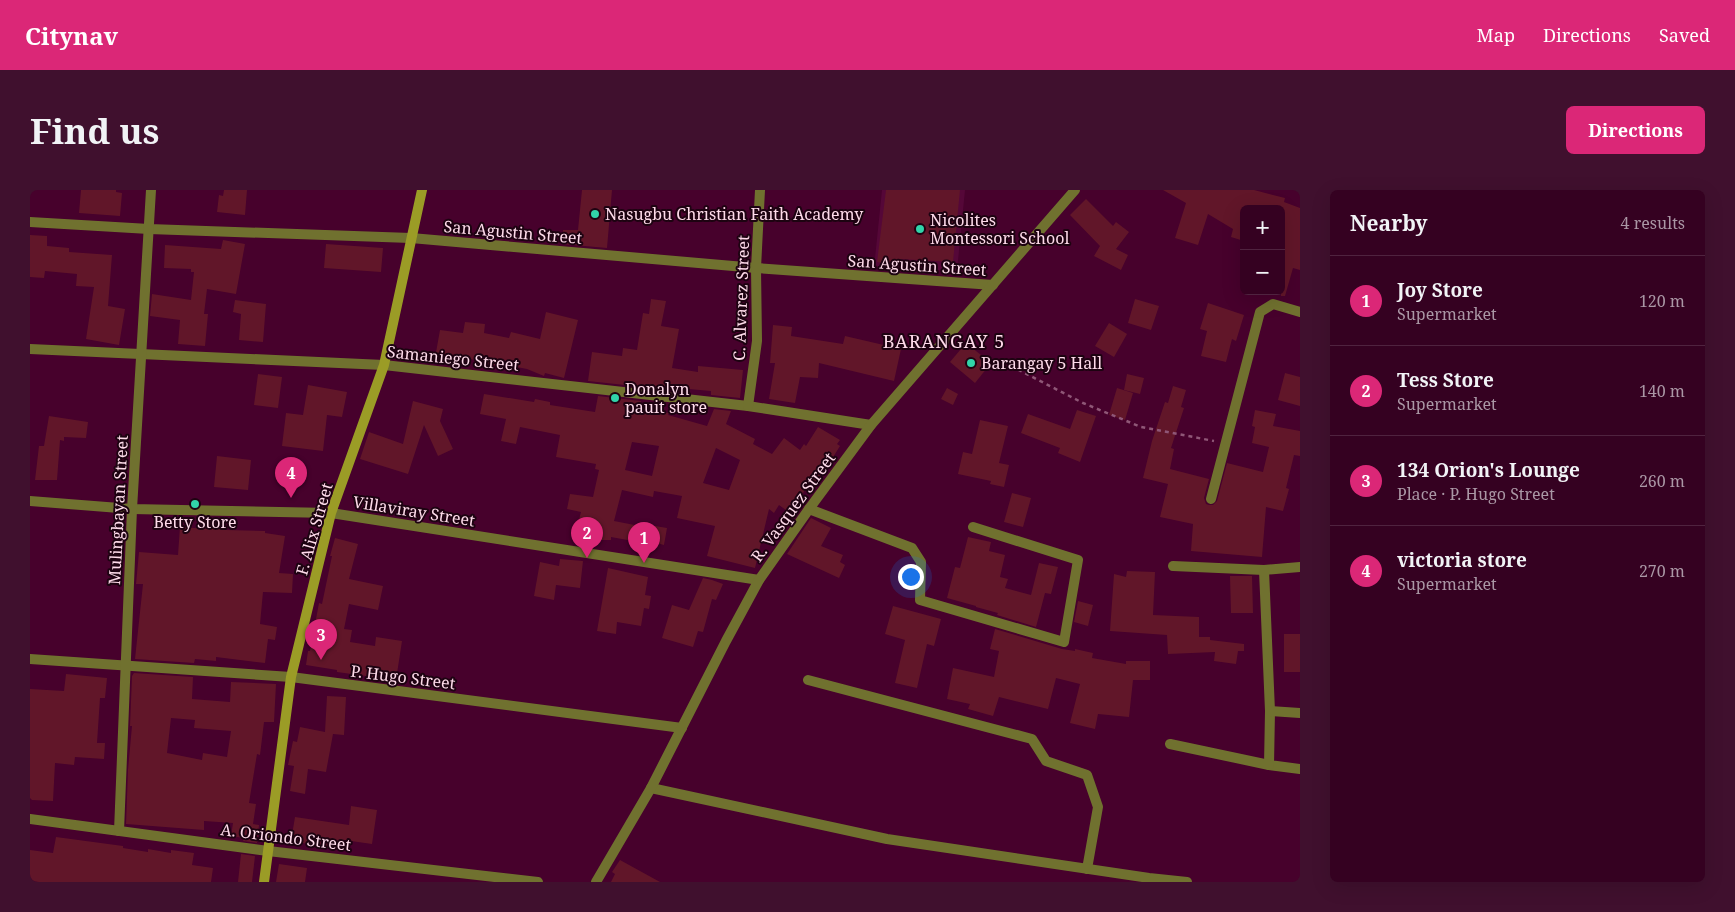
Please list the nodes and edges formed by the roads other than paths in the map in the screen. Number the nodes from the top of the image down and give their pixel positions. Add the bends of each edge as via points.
1 (151, 190) edge
2 (422, 190) edge
3 (760, 190) edge
4 (1075, 190) edge
5 (30, 222) edge
6 (150, 229) junction
7 (411, 238) junction
8 (756, 268) junction
9 (993, 285) junction
10 (1300, 310) edge
11 (30, 349) edge
12 (142, 355) junction
13 (384, 365) junction
14 (748, 406) junction
15 (871, 425) junction
16 (1211, 499) dead end
17 (30, 502) edge
18 (132, 509) junction
19 (809, 509) junction
20 (331, 513) junction
21 (973, 527) dead end
22 (1173, 566) dead end
23 (1300, 566) edge
24 (1264, 570) junction
25 (759, 580) junction
26 (30, 659) edge
27 (126, 666) junction
28 (291, 677) junction
29 (808, 680) dead end
30 (1270, 711) junction
31 (1300, 712) edge
32 (682, 728) junction
33 (1170, 744) dead end
34 (1270, 766) junction
35 (1300, 769) edge
36 (651, 788) junction
37 (30, 819) edge
38 (119, 831) junction
39 (268, 851) junction
40 (1087, 869) junction
41 (264, 882) edge
42 (538, 882) edge
43 (596, 882) edge
44 (1187, 882) edge

1 - 6 street, Mulingbayan Street
2 - 7 main road, F. Alix Street
3 - 8 street, C. Alvarez Street
4 - 9 street, R. Vasquez Street
5 - 6 street, San Agustin Street
6 - 7 street, San Agustin Street
6 - 12 street, Mulingbayan Street
7 - 8 street, San Agustin Street
7 - 13 main road, F. Alix Street
8 - 9 street, San Agustin Street
8 - 14 street, C. Alvarez Street via 757,341
9 - 15 street, R. Vasquez Street
10 - 16 street via 1273,304 1260,312
11 - 12 street, Samaniego Street
12 - 13 street, Samaniego Street
12 - 18 street, Mulingbayan Street
13 - 14 street, Samaniego Street
13 - 20 main road, F. Alix Street
14 - 15 street, Samaniego Street
15 - 19 street, R. Vasquez Street
17 - 18 street, Villaviray Street
18 - 20 street, Villaviray Street
18 - 27 street, Mulingbayan Street
19 - 21 street via 912,548 921,562 920,600 1064,642 1078,560
19 - 25 street, R. Vasquez Street
20 - 25 street, Villaviray Street
20 - 28 main road, F. Alix Street
22 - 24 street
23 - 24 street
24 - 30 street
25 - 32 street, R. Vasquez Street
26 - 27 street, P. Hugo Street
27 - 28 street, P. Hugo Street
27 - 38 street, Mulingbayan Street
28 - 32 street, P. Hugo Street
28 - 39 main road, F. Alix Street
29 - 40 street via 1032,739 1046,761 1087,776 1098,807
30 - 31 street
30 - 34 street
32 - 36 street, R. Vasquez Street
33 - 34 street
34 - 35 street
36 - 40 street via 887,839
36 - 43 street, R. Vasquez Street
37 - 38 street, A. Oriondo Street
38 - 39 street, A. Oriondo Street
39 - 41 main road, F. Alix Street
39 - 42 street, A. Oriondo Street
40 - 44 street

